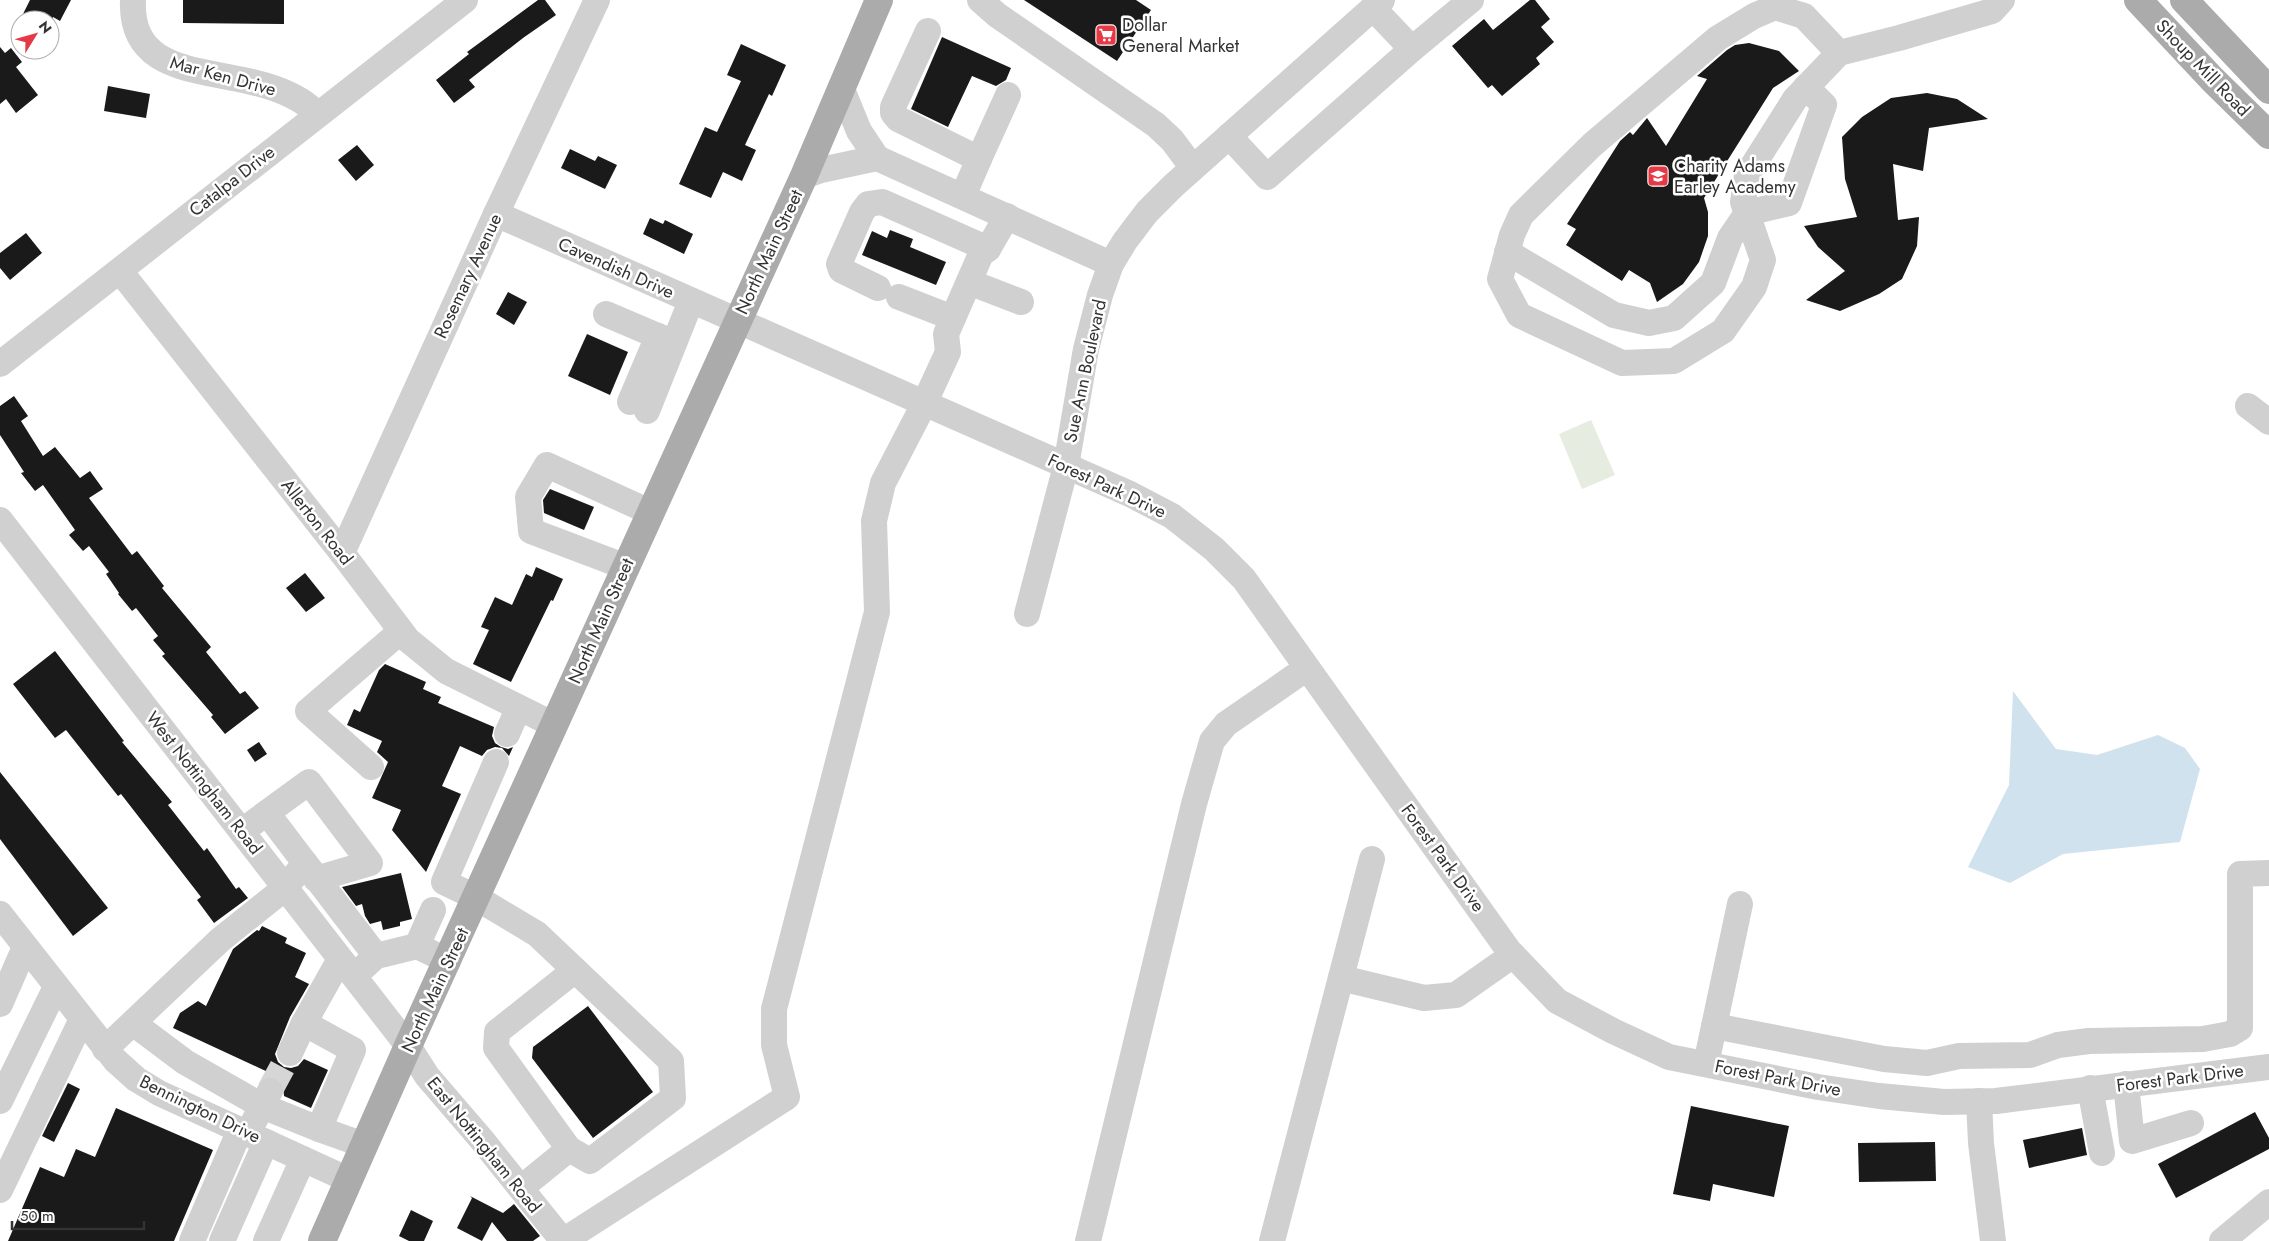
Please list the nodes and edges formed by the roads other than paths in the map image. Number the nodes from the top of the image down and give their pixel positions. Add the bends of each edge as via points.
1 (133, 0) edge
2 (465, 0) edge
3 (597, 0) edge
4 (880, 0) edge
5 (982, 0) edge
6 (1471, 0) edge
7 (2002, 0) edge
8 (2138, 0) edge
9 (2184, 0) edge
10 (1378, 4) edge
11 (928, 31) dead end
12 (1412, 49) junction
13 (1839, 52) junction
14 (841, 87) junction
15 (1806, 87) junction
16 (2269, 90) edge
17 (1008, 96) dead end
18 (316, 114) junction
19 (2269, 135) edge
20 (1229, 136) junction
21 (877, 158) junction
22 (979, 159) junction
23 (1193, 168) junction
24 (804, 176) junction
25 (963, 196) junction
26 (1746, 213) junction
27 (496, 214) junction
28 (1007, 216) junction
29 (1510, 243) junction
30 (988, 249) junction
31 (1111, 264) junction
32 (120, 271) junction
33 (969, 282) junction
34 (691, 302) junction
35 (1021, 302) dead end
36 (1611, 313) junction
37 (606, 314) dead end
38 (953, 318) junction
39 (737, 321) junction
40 (666, 340) junction
41 (1599, 353) junction
42 (0, 364) edge
43 (924, 404) junction
44 (2248, 406) dead end
45 (639, 407) dead end
46 (2269, 422) edge
47 (1066, 466) junction
48 (650, 512) junction
49 (0, 520) edge
50 (342, 553) junction
51 (626, 566) junction
52 (1027, 614) dead end
53 (401, 631) junction
54 (1307, 668) junction
55 (518, 709) junction
56 (554, 725) junction
57 (507, 734) dead end
58 (371, 767) dead end
59 (525, 789) junction
60 (267, 813) junction
61 (470, 821) junction
62 (242, 831) junction
63 (504, 836) junction
64 (1372, 859) dead end
65 (311, 871) junction
66 (2269, 872) edge
67 (285, 888) junction
68 (476, 898) junction
69 (1740, 904) dead end
70 (433, 910) dead end
71 (1, 917) edge
72 (417, 946) junction
73 (25, 947) junction
74 (1512, 954) junction
75 (376, 956) junction
76 (448, 961) junction
77 (347, 967) junction
78 (575, 970) junction
79 (1341, 978) junction
80 (56, 987) junction
81 (0, 1004) edge
82 (82, 1019) junction
83 (133, 1023) junction
84 (304, 1023) junction
85 (1714, 1026) junction
86 (2207, 1038) junction
87 (408, 1046) junction
88 (105, 1048) junction
89 (290, 1053) tunnel mouth
90 (1941, 1060) junction
91 (1706, 1064) junction
92 (2269, 1067) edge
93 (2206, 1074) junction
94 (2126, 1084) junction
95 (2090, 1088) junction
96 (266, 1098) junction
97 (0, 1101) edge
98 (1979, 1101) junction
99 (1937, 1102) junction
100 (2191, 1123) dead end
101 (319, 1129) junction
102 (252, 1135) junction
103 (364, 1145) junction
104 (569, 1150) junction
105 (2102, 1153) dead end
106 (303, 1159) junction
107 (7, 1160) edge
108 (349, 1180) junction
109 (521, 1188) junction
110 (0, 1190) edge
111 (2269, 1202) edge
112 (192, 1241) edge
113 (222, 1241) edge
114 (266, 1241) edge
115 (322, 1241) edge
116 (563, 1241) edge
117 (1088, 1241) edge
118 (1272, 1241) edge
119 (1994, 1241) edge
120 (2222, 1241) edge

1 - 18 street, Mar Ken Drive via 133,16 143,40 156,55 172,65 283,92 301,100
2 - 18 street, Catalpa Drive
3 - 27 street, Rosemary Avenue
4 - 14 main road, North Main Street
5 - 23 street via 997,15 1156,124
6 - 12 street
7 - 13 street via 1992,12
8 - 19 main road, Shoup Mill Road
9 - 16 main road, Shoup Mill Road
10 - 12 street
10 - 20 street, Sue Ann Boulevard
11 - 22 street via 893,106 893,113 898,119
12 - 20 street via 1267,177
13 - 15 street
13 - 29 street via 1804,16 1775,7 1754,16 1718,38 1592,145 1521,215
14 - 21 street via 859,131
14 - 24 main road, North Main Street
15 - 26 street via 1794,100 1747,175 1743,202
15 - 26 street via 1824,105 1789,203
17 - 22 street
18 - 32 street, Catalpa Drive
20 - 23 street, Sue Ann Boulevard
21 - 24 street
21 - 25 street
22 - 25 street
23 - 31 street, Sue Ann Boulevard via 1147,212
24 - 39 main road, North Main Street
25 - 28 street
26 - 36 street via 1730,238 1713,283 1674,318 1649,323
26 - 41 street via 1763,260 1754,287 1723,331 1674,361 1622,363
27 - 34 street, Cavendish Drive
27 - 50 street, Rosemary Avenue
28 - 30 street
28 - 31 street
29 - 36 street
29 - 41 street via 1500,279 1519,315
30 - 33 street via 981,254
30 - 38 street via 882,202 868,204 862,212 839,264 841,270
31 - 47 street, Sue Ann Boulevard via 1086,349
32 - 42 street, Catalpa Drive
32 - 50 street, Allerton Road
33 - 35 street
33 - 38 street
34 - 39 street, Cavendish Drive
34 - 40 street
36 - 41 street
37 - 40 street
38 - 43 street via 946,334 948,352
39 - 43 street, Forest Park Drive
39 - 48 main road, North Main Street
40 - 45 street
43 - 47 street, Forest Park Drive
43 - 116 street via 883,483 874,521 877,612 774,1009 774,1045 787,1097
44 - 46 street
47 - 52 street, Sue Ann Boulevard
47 - 54 street, Forest Park Drive via 1172,516 1214,549 1244,579
48 - 51 main road, North Main Street
48 - 51 street via 547,465 528,497 531,530
49 - 62 street, West Nottingham Road
50 - 53 street, Allerton Road
51 - 56 main road, North Main Street
53 - 55 street, Allerton Road via 446,671
53 - 58 street via 308,711
54 - 74 street, Forest Park Drive
54 - 117 street via 1226,724 1212,742 1194,804
55 - 56 street, Allerton Road
55 - 57 street
56 - 59 main road, North Main Street
59 - 61 street via 493,768
59 - 63 main road, North Main Street
60 - 62 street
60 - 65 street
60 - 65 street via 309,782 370,863
61 - 63 street
61 - 68 street via 444,882
62 - 67 street, West Nottingham Road
63 - 68 main road, North Main Street
64 - 79 street
65 - 67 street
65 - 75 street
66 - 86 street via 2240,874 2240,1028 2230,1034
67 - 77 street, West Nottingham Road
67 - 83 street via 220,940
68 - 76 main road, North Main Street
68 - 78 street via 537,934
69 - 85 street
70 - 72 street
71 - 73 street, Bennington Drive
72 - 75 street
72 - 76 street
73 - 80 street, Bennington Drive
73 - 81 street
74 - 79 street via 1456,995 1424,998
74 - 91 street, Forest Park Drive via 1557,1001 1669,1057
75 - 77 street
76 - 87 main road, North Main Street
77 - 84 street
77 - 87 street, West Nottingham Road
78 - 104 street via 498,1032 496,1048
78 - 104 street via 671,1061 673,1098 590,1161
79 - 118 street
80 - 82 street, Bennington Drive
80 - 97 street
82 - 88 street, Bennington Drive
82 - 107 street
83 - 88 street
83 - 96 street via 185,1062
84 - 89 street
84 - 101 street via 353,1050
85 - 90 street via 1884,1059 1927,1063
85 - 91 street
86 - 90 street via 2089,1041 2058,1045 2030,1055 1959,1056
86 - 93 street
87 - 103 main road, North Main Street
87 - 109 street, East Nottingham Road via 427,1076
88 - 102 street, Bennington Drive via 127,1071 159,1093
90 - 99 street
91 - 99 street, Forest Park Drive via 1835,1090
92 - 93 street, Forest Park Drive
93 - 94 street, Forest Park Drive
94 - 95 street, Forest Park Drive
94 - 100 street via 2132,1141
95 - 98 street, Forest Park Drive
95 - 105 street
96 - 101 street
96 - 102 street
98 - 99 street, Forest Park Drive
98 - 119 street
101 - 103 street
102 - 106 street, Bennington Drive
102 - 112 street
102 - 113 street
103 - 108 main road, North Main Street
104 - 109 street
106 - 108 street, Bennington Drive
106 - 114 street
107 - 110 street
108 - 115 main road, North Main Street
109 - 116 street, East Nottingham Road
111 - 120 street

